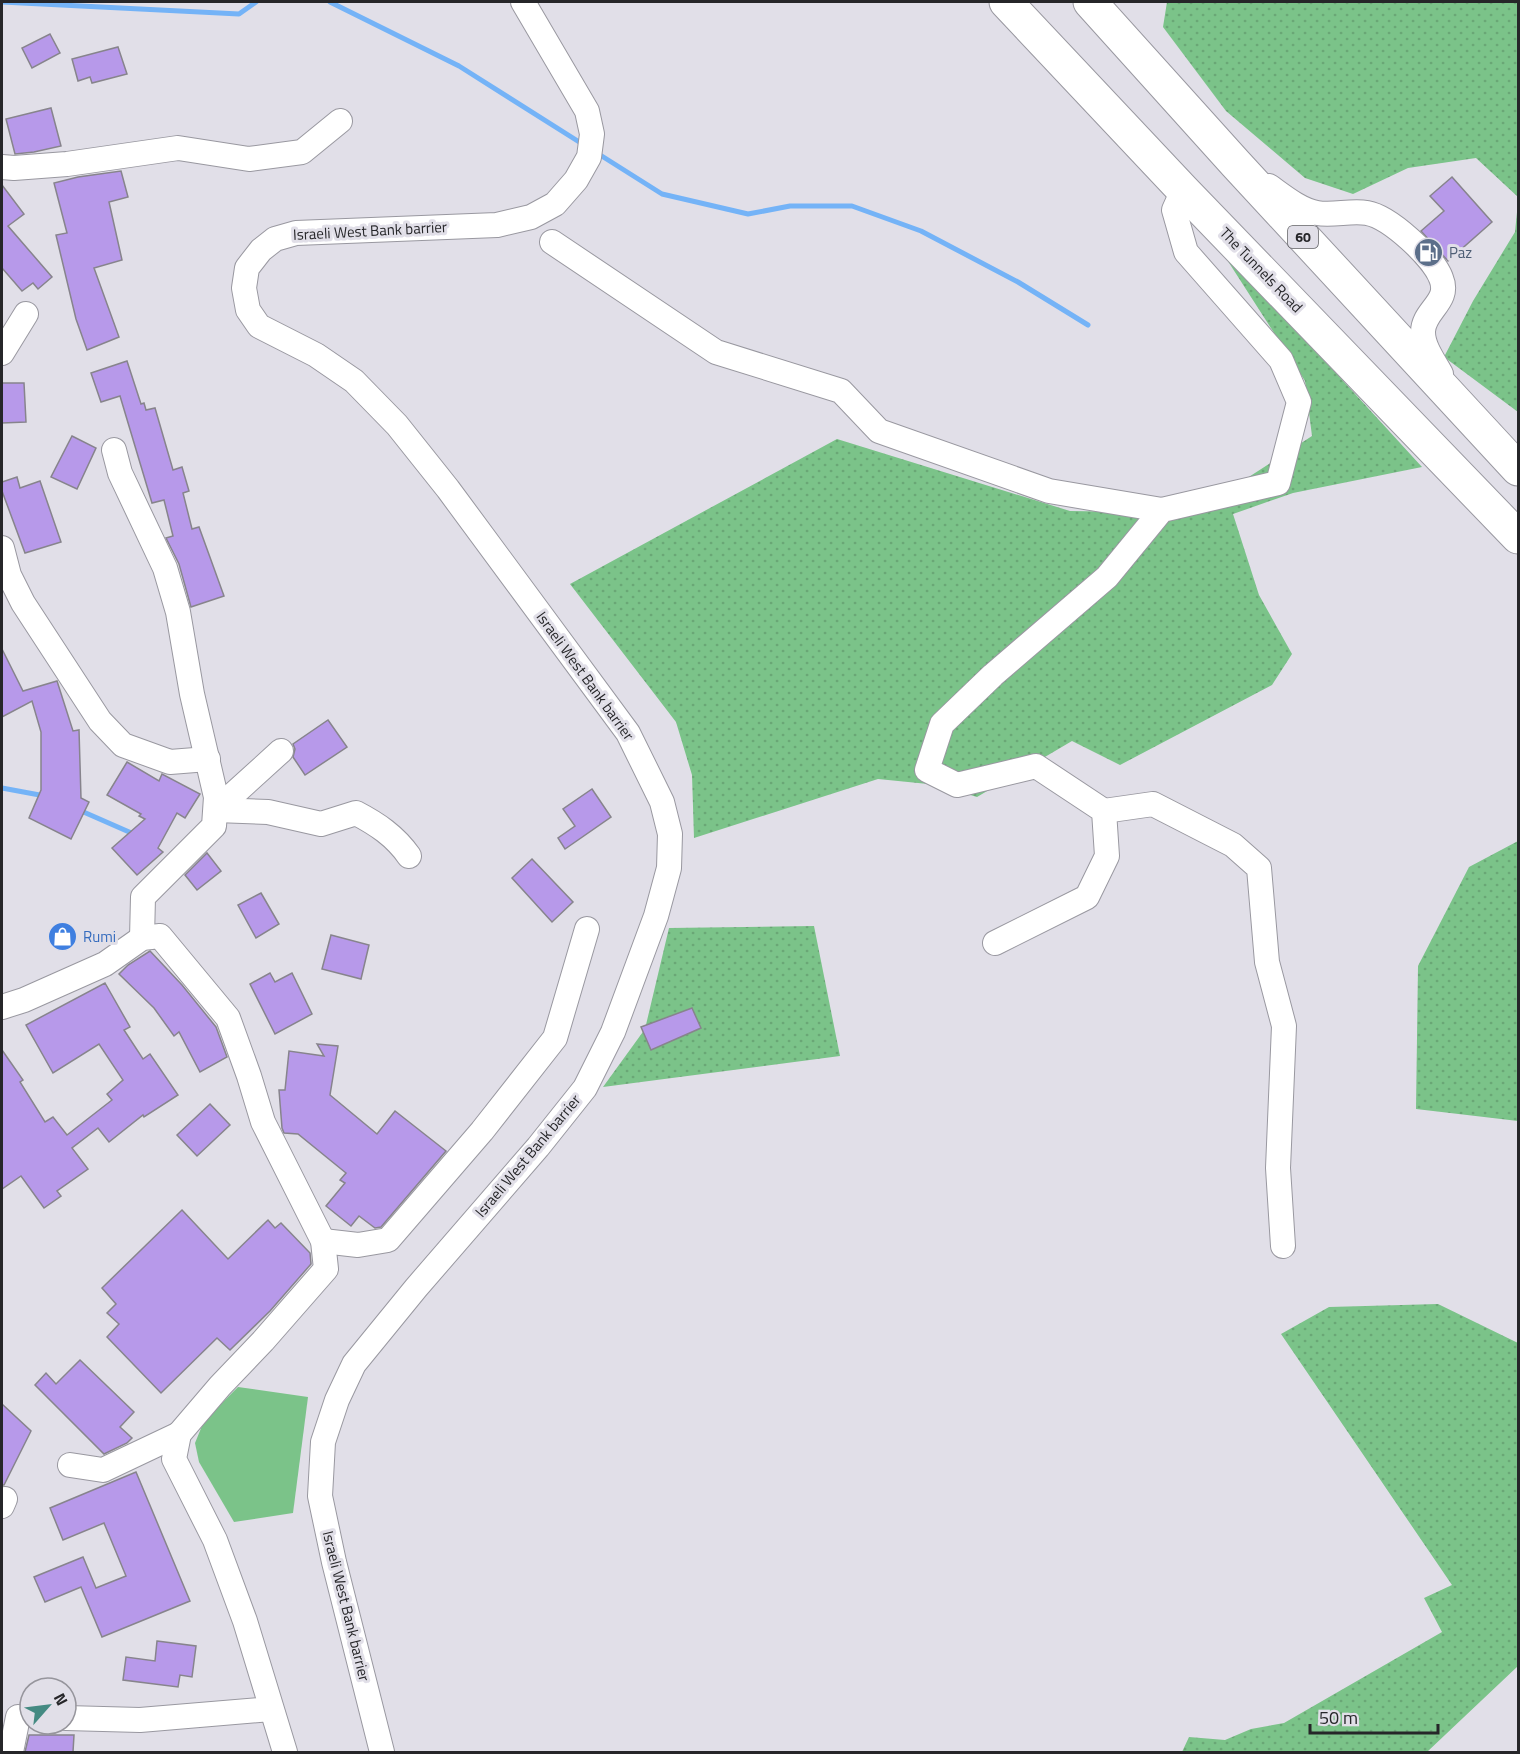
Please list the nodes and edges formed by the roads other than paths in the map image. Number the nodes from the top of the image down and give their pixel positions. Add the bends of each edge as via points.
1 (523, 2) edge
2 (1006, 2) edge
3 (1090, 2) edge
4 (340, 121) dead end
5 (1236, 164) junction
6 (2, 167) edge
7 (1183, 190) junction
8 (552, 242) dead end
9 (26, 314) dead end
10 (2, 353) edge
11 (1460, 407) junction
12 (114, 450) dead end
13 (1518, 469) edge
14 (1162, 510) junction
15 (1518, 537) edge
16 (2, 548) edge
17 (10, 599) edge
18 (281, 751) dead end
19 (208, 759) junction
20 (216, 810) junction
21 (1104, 811) junction
22 (409, 856) dead end
23 (586, 929) dead end
24 (142, 938) junction
25 (995, 943) dead end
26 (2, 1007) edge
27 (323, 1241) junction
28 (1283, 1246) dead end
29 (179, 1434) junction
30 (70, 1465) dead end
31 (272, 1709) junction
32 (16, 1717) edge
33 (78, 1718) edge
34 (11, 1752) edge
35 (285, 1752) edge
36 (382, 1752) edge

1 - 36 street, Israeli West Bank barrier via 587,111 592,134 589,157 555,204 531,217 497,225 296,233 275,239 261,250 247,268 244,288 248,310 259,326 316,355 354,381 397,425 448,489 628,733 662,802 670,834 669,868 656,916 613,1032 585,1088 354,1364 322,1442 321,1496
2 - 7 highway, The Tunnels Road
3 - 5 highway, 60
4 - 6 street via 302,152 260,158 178,148 67,164
5 - 11 highway, 60
5 - 11 street via 1287,199 1316,213 1359,212 1379,216 1395,225 1422,253 1441,276 1443,287 1443,295 1426,319 1423,333
7 - 14 street via 1173,210 1186,252 1281,360 1299,402 1278,483
7 - 15 highway, The Tunnels Road
8 - 14 street via 716,352 841,391 879,431 1049,491
9 - 10 street
11 - 13 highway, 60
12 - 19 street via 120,473 165,568 178,612
14 - 21 street via 1107,577 942,724 927,770 957,785 1036,766
16 - 17 street
17 - 19 street via 99,721 123,746 170,762
18 - 20 street
19 - 20 street
20 - 22 street via 268,812 321,824 356,813 399,841
20 - 24 street via 214,826 143,897
21 - 25 street via 1107,856 1087,897
21 - 28 street via 1153,804 1233,845 1259,868 1267,962 1284,1026 1278,1168
23 - 27 street via 555,1038 482,1131 388,1240 358,1245
24 - 26 street via 105,964
24 - 27 street via 160,936 228,1018 263,1122
27 - 29 street via 326,1269
29 - 30 street via 103,1470
29 - 31 street via 174,1459 215,1540
31 - 33 street via 140,1720
31 - 35 street
32 - 34 street

